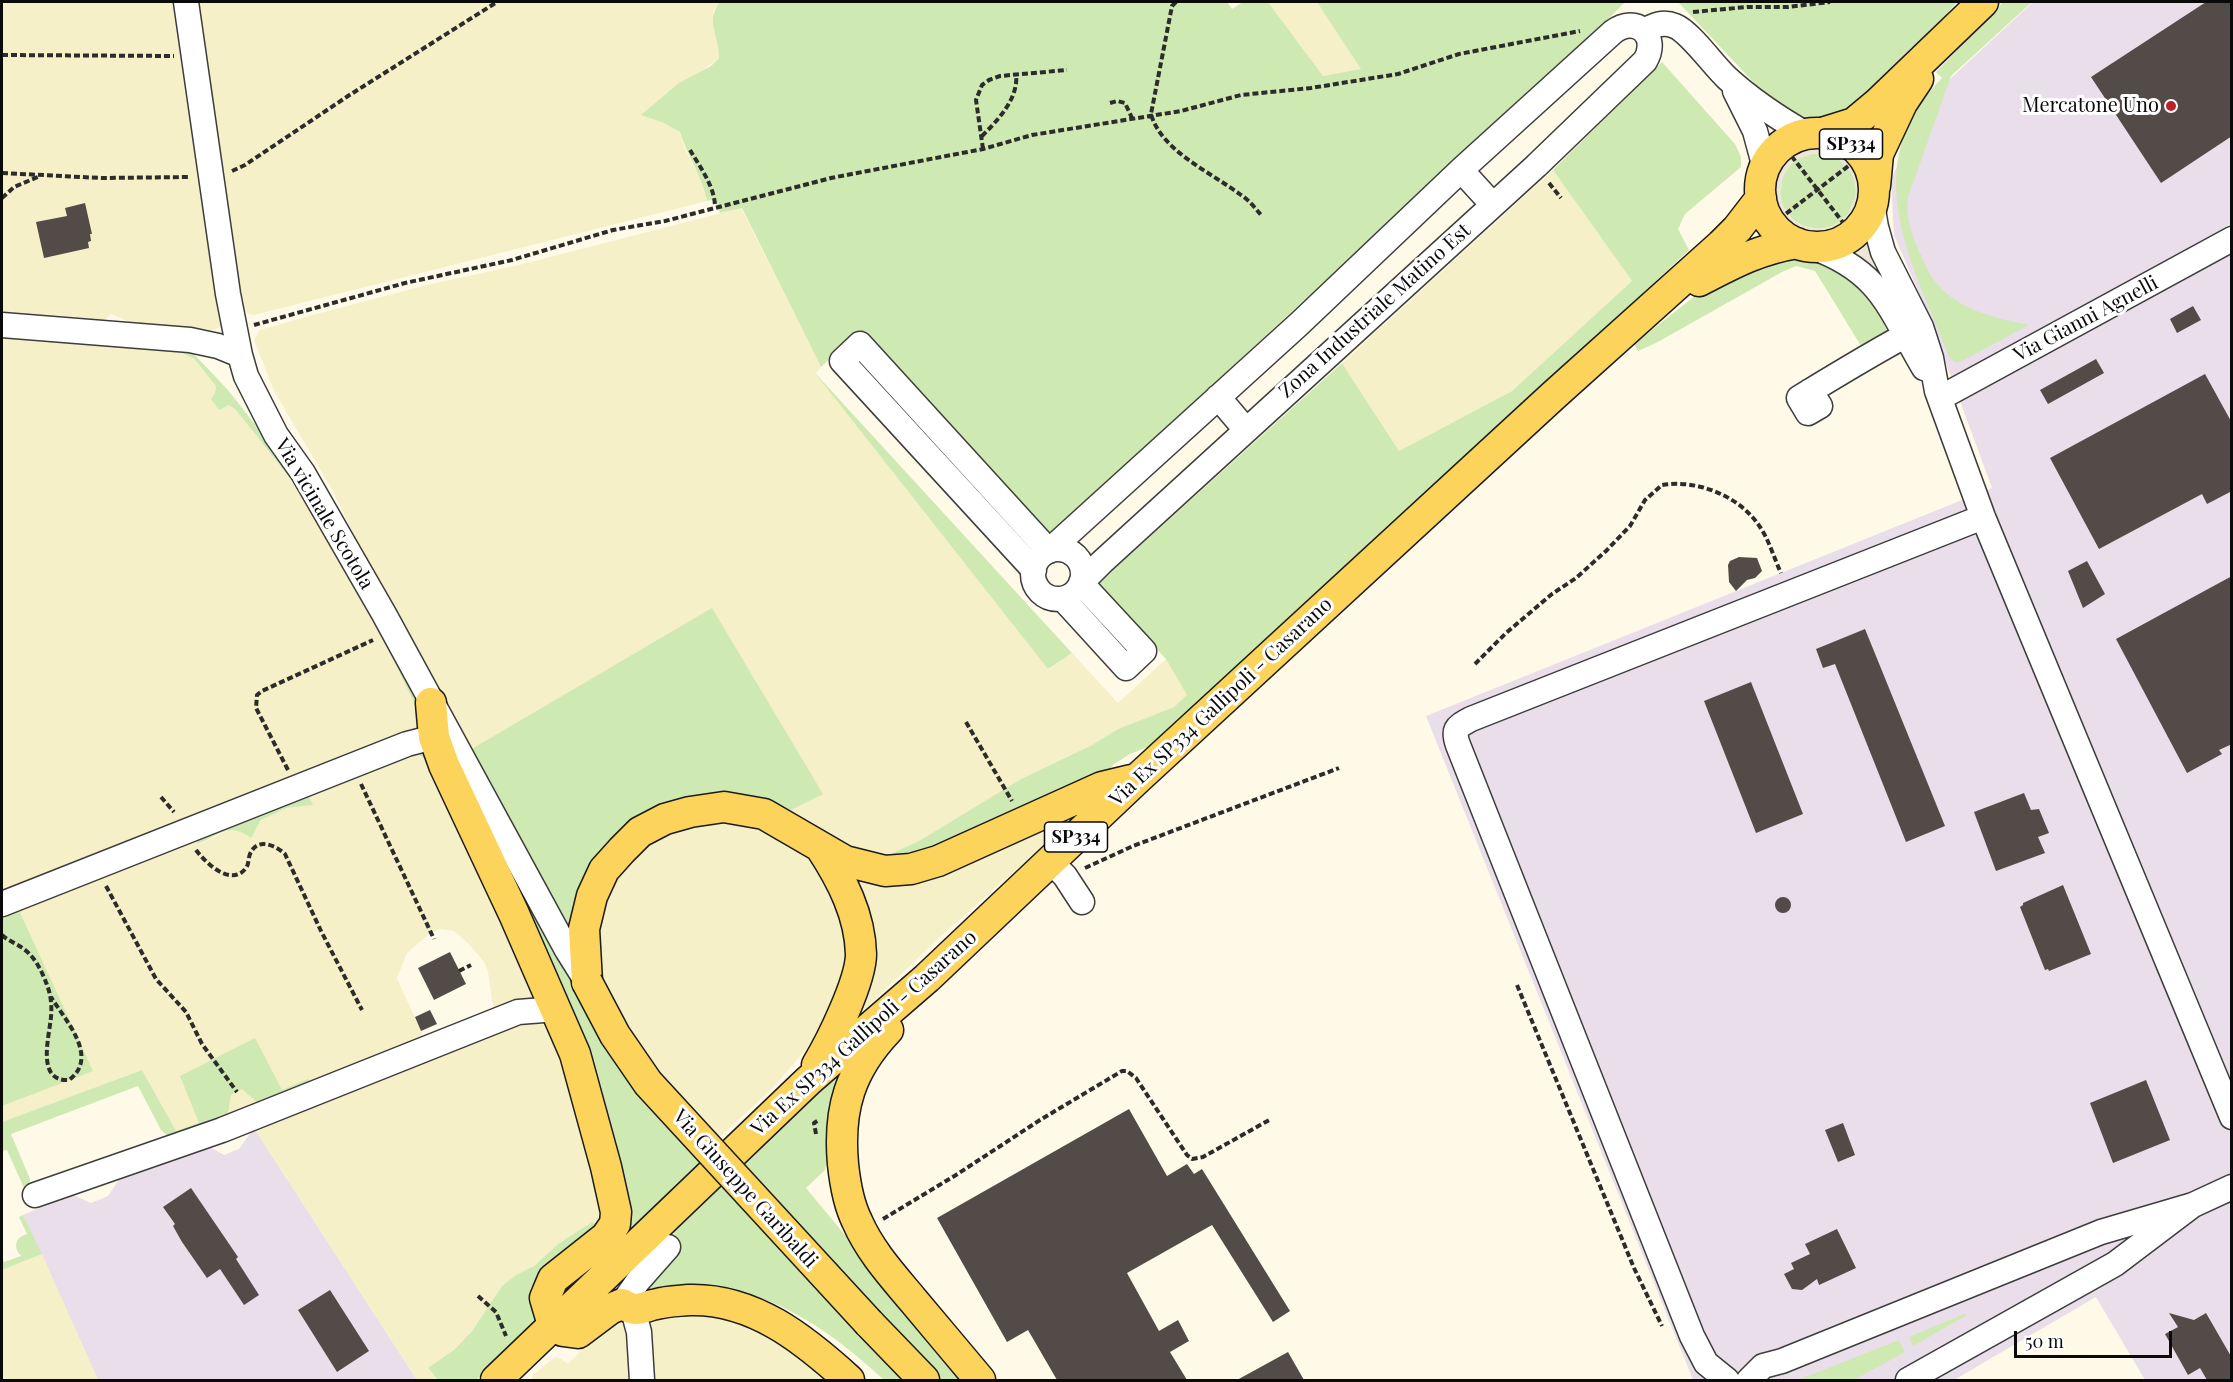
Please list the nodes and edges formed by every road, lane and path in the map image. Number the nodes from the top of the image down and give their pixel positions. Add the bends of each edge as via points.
1 (186, 2) edge
2 (497, 2) edge
3 (1176, 2) edge
4 (1830, 2) edge
5 (1983, 2) edge
6 (1685, 14) dead end
7 (1588, 29) dead end
8 (1644, 32) junction
9 (1945, 39) junction
10 (2, 56) edge
11 (193, 56) junction
12 (1067, 70) dead end
13 (1016, 74) junction
14 (1728, 78) junction
15 (1110, 103) dead end
16 (1151, 114) junction
17 (1132, 117) junction
18 (981, 136) junction
19 (1794, 145) junction
20 (983, 149) junction
21 (690, 150) dead end
22 (1862, 155) junction
23 (1461, 170) junction
24 (2, 173) edge
25 (43, 174) junction
26 (212, 178) junction
27 (1818, 191) junction
28 (2, 198) edge
29 (1761, 198) junction
30 (1873, 198) junction
31 (1493, 205) junction
32 (715, 207) junction
33 (1261, 215) dead end
34 (1772, 225) junction
35 (1855, 238) junction
36 (2232, 239) edge
37 (1804, 245) junction
38 (1661, 300) junction
39 (2, 325) edge
40 (234, 330) junction
41 (1913, 332) junction
42 (240, 355) junction
43 (1810, 391) dead end
44 (1939, 394) junction
45 (1218, 397) junction
46 (1246, 430) junction
47 (1983, 517) junction
48 (1050, 550) junction
49 (1034, 570) junction
50 (1081, 583) junction
51 (1789, 594) junction
52 (1063, 599) junction
53 (392, 630) junction
54 (1475, 664) dead end
55 (431, 703) junction
56 (966, 723) dead end
57 (434, 737) junction
58 (353, 767) junction
59 (1339, 768) dead end
60 (1137, 778) junction
61 (299, 788) junction
62 (1025, 822) junction
63 (186, 832) junction
64 (821, 848) junction
65 (100, 866) junction
66 (1058, 869) junction
67 (1082, 902) dead end
68 (2, 904) edge
69 (2, 935) edge
70 (435, 939) dead end
71 (471, 965) dead end
72 (459, 971) dead end
73 (927, 978) junction
74 (587, 982) junction
75 (1517, 985) dead end
76 (51, 997) junction
77 (557, 1009) junction
78 (362, 1010) dead end
79 (808, 1081) junction
80 (237, 1092) dead end
81 (2232, 1117) edge
82 (1271, 1119) dead end
83 (2232, 1187) edge
84 (35, 1195) dead end
85 (2193, 1205) junction
86 (863, 1233) junction
87 (668, 1246) dead end
88 (478, 1296) dead end
89 (628, 1307) junction
90 (553, 1325) junction
91 (1666, 1334) dead end
92 (518, 1357) junction
93 (496, 1380) edge
94 (642, 1380) edge
95 (849, 1380) edge
96 (924, 1380) edge
97 (980, 1380) edge
98 (1727, 1380) edge
99 (1749, 1380) edge
100 (1908, 1380) edge

1 - 11 street, Via vicinale Scotola
2 - 26 path via 245,165
3 - 16 path via 1172,6
4 - 6 path
5 - 9 main road, SP334
7 - 16 path via 1459,54 1398,74 1241,95 1181,111
8 - 14 street, Zona Industriale Matino Est via 1662,24 1681,29
8 - 23 street, Zona Industriale Matino Est via 1629,25 1619,27
8 - 31 street, Zona Industriale Matino Est via 1651,45 1645,61
9 - 19 main road, SP334 via 1854,123
9 - 30 main road, SP334 via 1888,131 1878,154
10 - 11 path
11 - 26 street, Via vicinale Scotola
12 - 13 path
13 - 18 path via 1016,90
13 - 18 path via 982,85 976,100
14 - 19 street, Zona Industriale Matino Est via 1776,117
14 - 19 street, Zona Industriale Matino Est via 1755,131
15 - 17 path via 1125,103
16 - 17 path
16 - 33 path via 1163,139 1244,196
17 - 20 path via 1032,135
18 - 20 path
19 - 22 main road, SP334 via 1840,138
19 - 27 path
19 - 29 main road, SP334 via 1761,182
20 - 32 path via 842,176
21 - 32 path via 708,182
22 - 27 path
22 - 30 main road, SP334 via 1871,172
23 - 31 street
23 - 45 street, Zona Industriale Matino Est
24 - 25 path
25 - 26 path
25 - 28 path via 14,187
26 - 40 street, Via vicinale Scotola
27 - 34 path
27 - 35 path
29 - 34 main road, SP334
29 - 38 main road, Via Ex SP334 Gallipoli - Casarano / SP334 via 1737,230
30 - 35 main road, SP334
30 - 41 street via 1883,252
31 - 46 street, Zona Industriale Matino Est
32 - 40 path via 613,230 512,260 405,283
34 - 37 main road via 1783,236
35 - 37 main road, SP334 via 1826,246
36 - 44 street, Via Gianni Agnelli
37 - 38 main road, Via Ex SP334 Gallipoli - Casarano / SP334 via 1770,248 1748,256
37 - 41 street via 1840,257 1869,279
38 - 60 main road, Via Ex SP334 Gallipoli - Casarano / SP334
39 - 42 street via 190,340
40 - 42 street, Via vicinale Scotola
41 - 43 street
41 - 44 street via 1932,358
42 - 53 street, Via vicinale Scotola via 267,419 309,482
44 - 47 street
45 - 46 street
45 - 48 street, Zona Industriale Matino Est
46 - 50 street, Zona Industriale Matino Est
47 - 51 street
47 - 81 street
48 - 49 street, Zona Industriale Matino Est via 1039,558
48 - 49 street via 860,344 842,361
48 - 50 street via 1072,553 1083,572
49 - 52 street via 1034,582 1041,592
50 - 52 street, Zona Industriale Matino Est
50 - 52 street via 1144,651 1126,668
51 - 54 path via 1760,527 1746,510 1694,484 1662,484 1606,551 1506,633
51 - 98 street via 1471,719 1455,730 1692,1336 1706,1363
53 - 55 street, Via vicinale Scotola
53 - 61 path via 257,695 256,708
55 - 57 main road
55 - 74 street, Via vicinale Scotola
56 - 62 path
57 - 58 street
57 - 77 main road
58 - 61 street
58 - 70 path
59 - 66 path via 1133,846
60 - 62 main road via 1102,787
60 - 66 main road, Via Ex SP334 Gallipoli - Casarano / SP334
61 - 63 street
62 - 64 main road via 911,869 885,871 845,861
63 - 65 street
63 - 78 path via 195,849 218,872 241,873 255,846 275,845 285,854
64 - 74 main road via 764,814 724,807 665,819 640,832 604,870 592,896 584,929
64 - 79 main road via 845,888 856,920 861,956 830,1043
65 - 68 street
65 - 80 path via 111,897 156,979 186,1012 202,1044
66 - 67 street
66 - 73 main road, Via Ex SP334 Gallipoli - Casarano / SP334
69 - 76 path via 33,959
71 - 72 path
73 - 79 main road, Via Ex SP334 Gallipoli - Casarano / SP334
73 - 86 main road via 915,1004 871,1049 845,1102 841,1140 844,1181
74 - 96 main road, Via Giuseppe Garibaldi, bridge via 615,1035 648,1083
75 - 91 path via 1634,1268
76 - 76 path via 49,1068 54,1078 69,1080 81,1068 83,1059 72,1029
77 - 84 street via 518,1012 222,1130
77 - 90 main road via 575,1054 616,1212 615,1224 606,1237 553,1279 545,1298
79 - 90 main road, Via Ex SP334 Gallipoli - Casarano / SP334
82 - 86 path via 1203,1157 1192,1159 1136,1078 1122,1071
83 - 85 street
85 - 99 street via 2101,1232 1763,1366
85 - 100 street via 2115,1264
86 - 97 main road via 873,1251
87 - 89 street via 638,1281
88 - 92 path via 500,1319
89 - 90 main road via 610,1309 578,1333
89 - 94 street via 639,1332
89 - 95 main road via 691,1300 747,1310 814,1348
90 - 92 main road, Via Ex SP334 Gallipoli - Casarano / SP334
92 - 93 main road, Via Ex SP334 Gallipoli - Casarano / SP334

